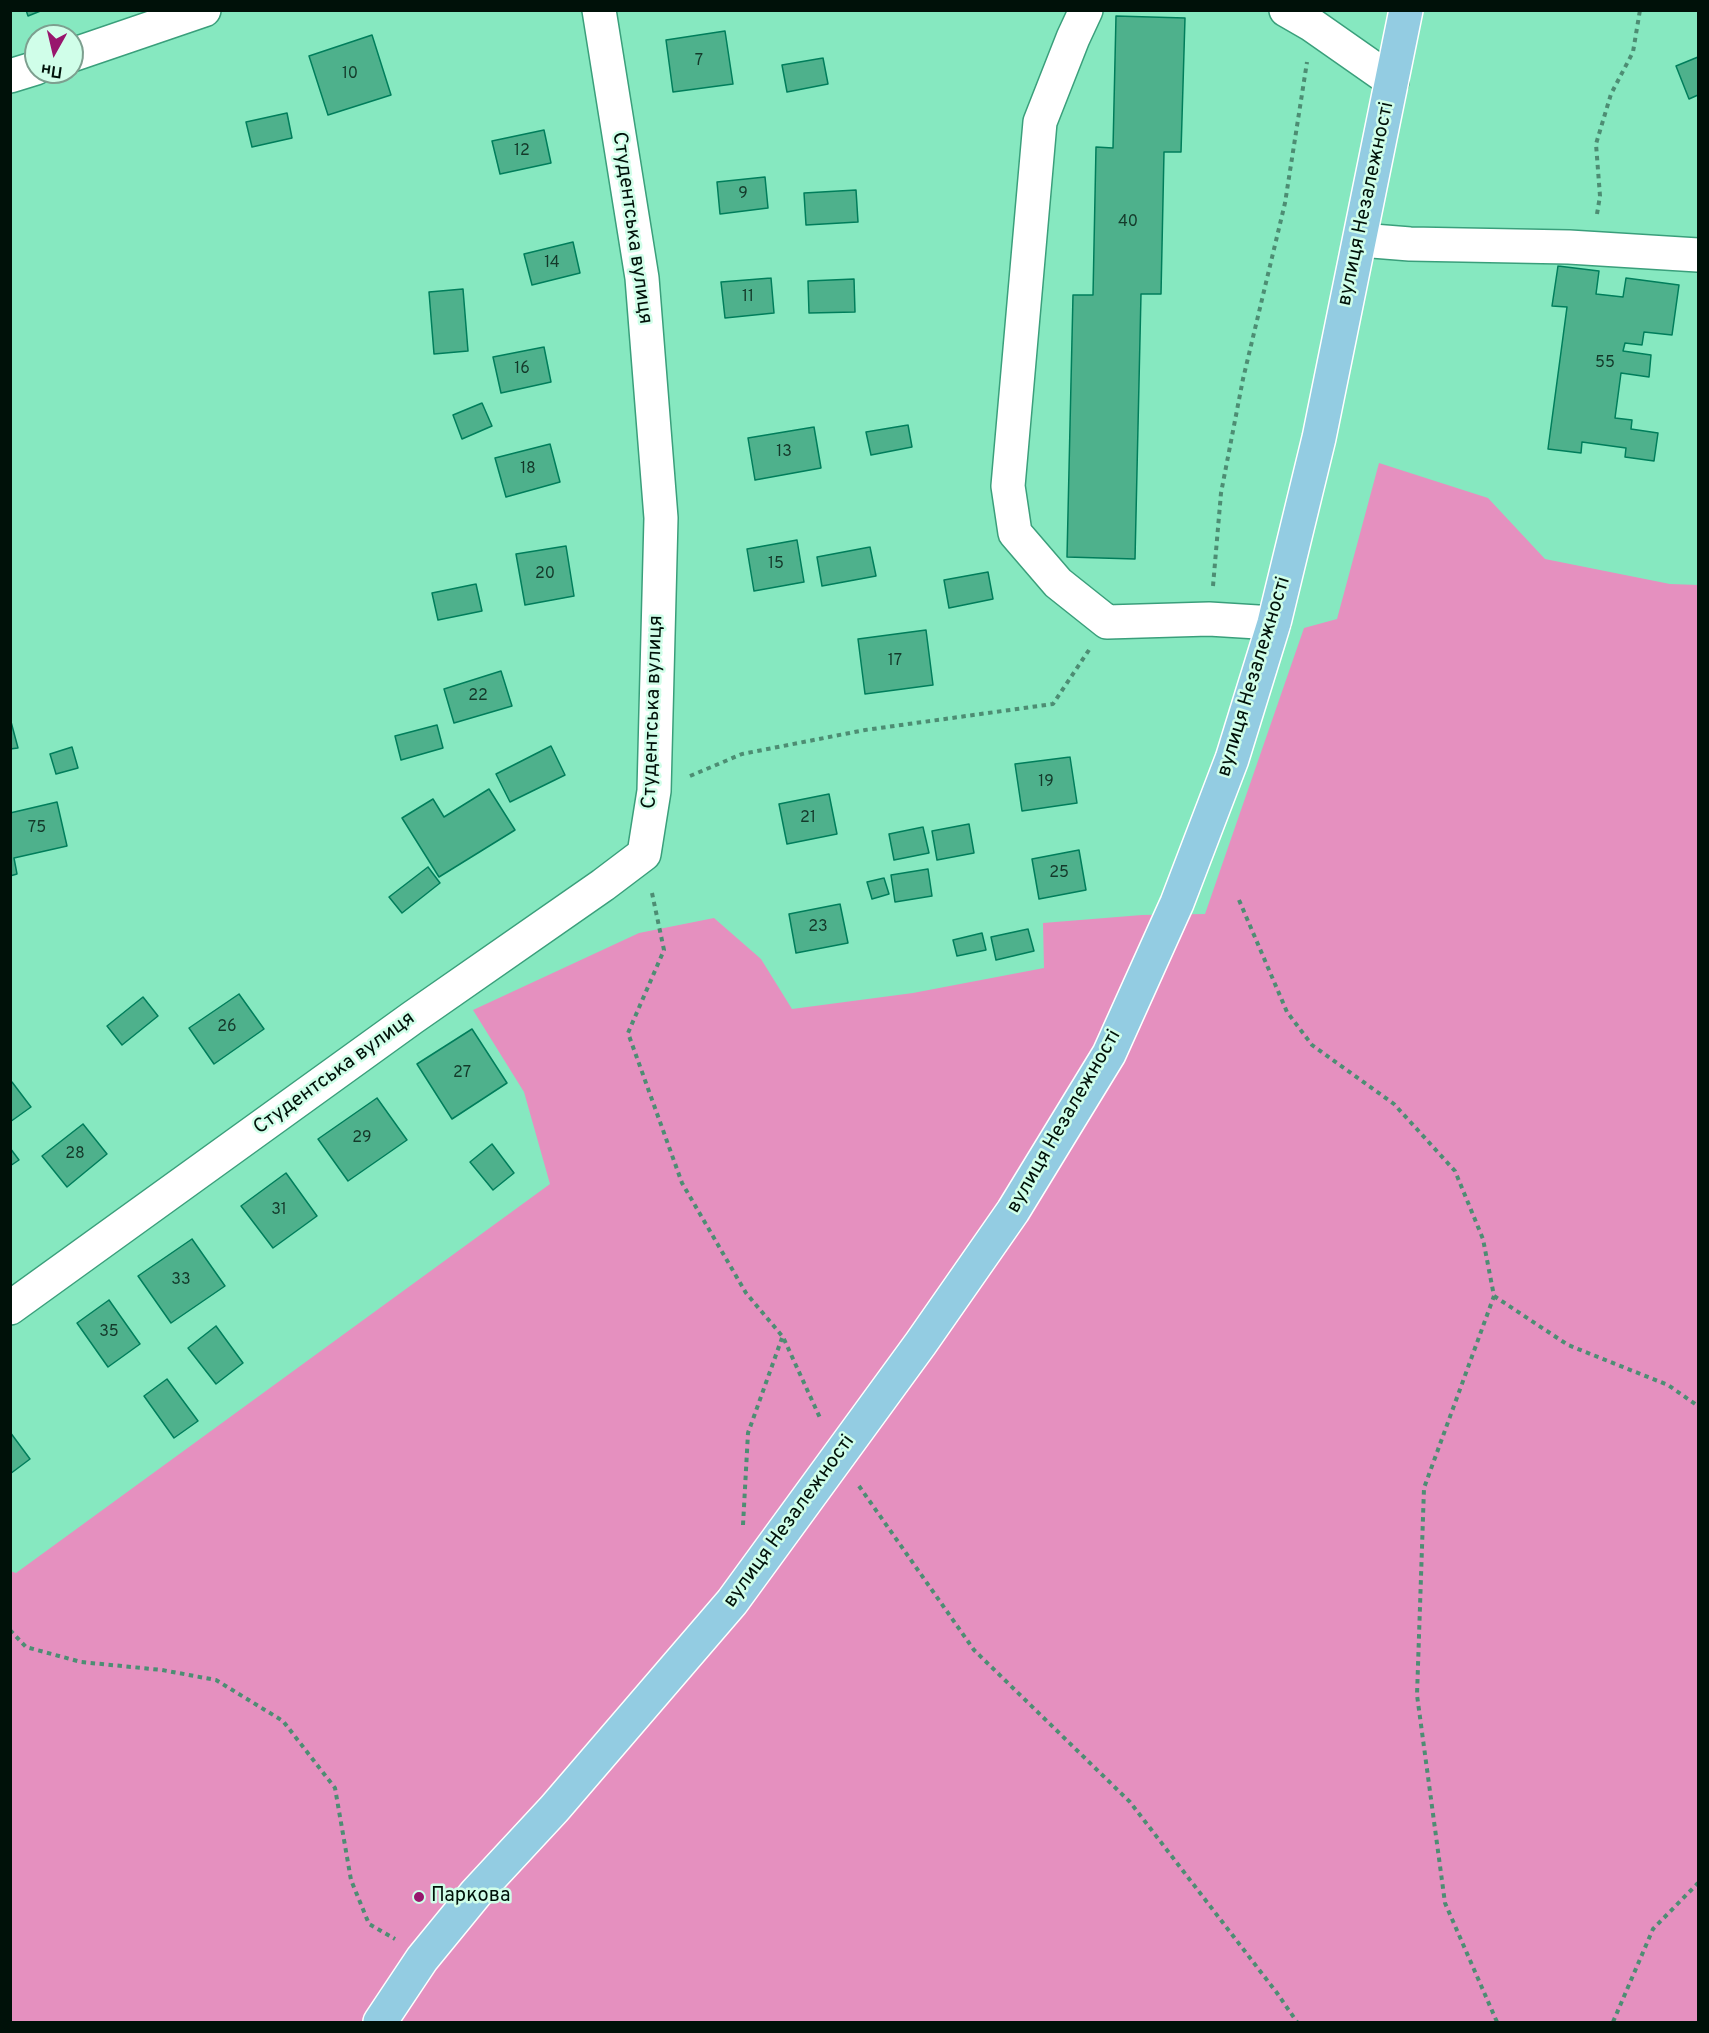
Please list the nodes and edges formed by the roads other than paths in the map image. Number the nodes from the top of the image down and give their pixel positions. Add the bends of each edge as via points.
1 (204, 10) edge
2 (599, 10) edge
3 (1086, 10) edge
4 (1406, 10) edge
5 (1299, 18) edge
6 (84, 51) edge
7 (1392, 81) junction
8 (1360, 240) junction
9 (1698, 255) edge
10 (1274, 623) junction
11 (10, 1308) edge
12 (380, 2022) edge

1 - 6 street
2 - 11 street, Студентська вулиця via 642,278 661,518 654,791 644,854
3 - 10 street via 1040,122 1008,486 1015,534 1058,583 1107,622 1209,619
4 - 7 main road, вулиця Незалежності
5 - 7 street
7 - 8 main road, вулиця Незалежності
8 - 9 street
8 - 10 main road, вулиця Незалежності via 1319,438
10 - 12 main road, вулиця Незалежності via 1232,759 1177,903 1108,1054 1013,1211 732,1602 554,1809 476,1893 422,1959

